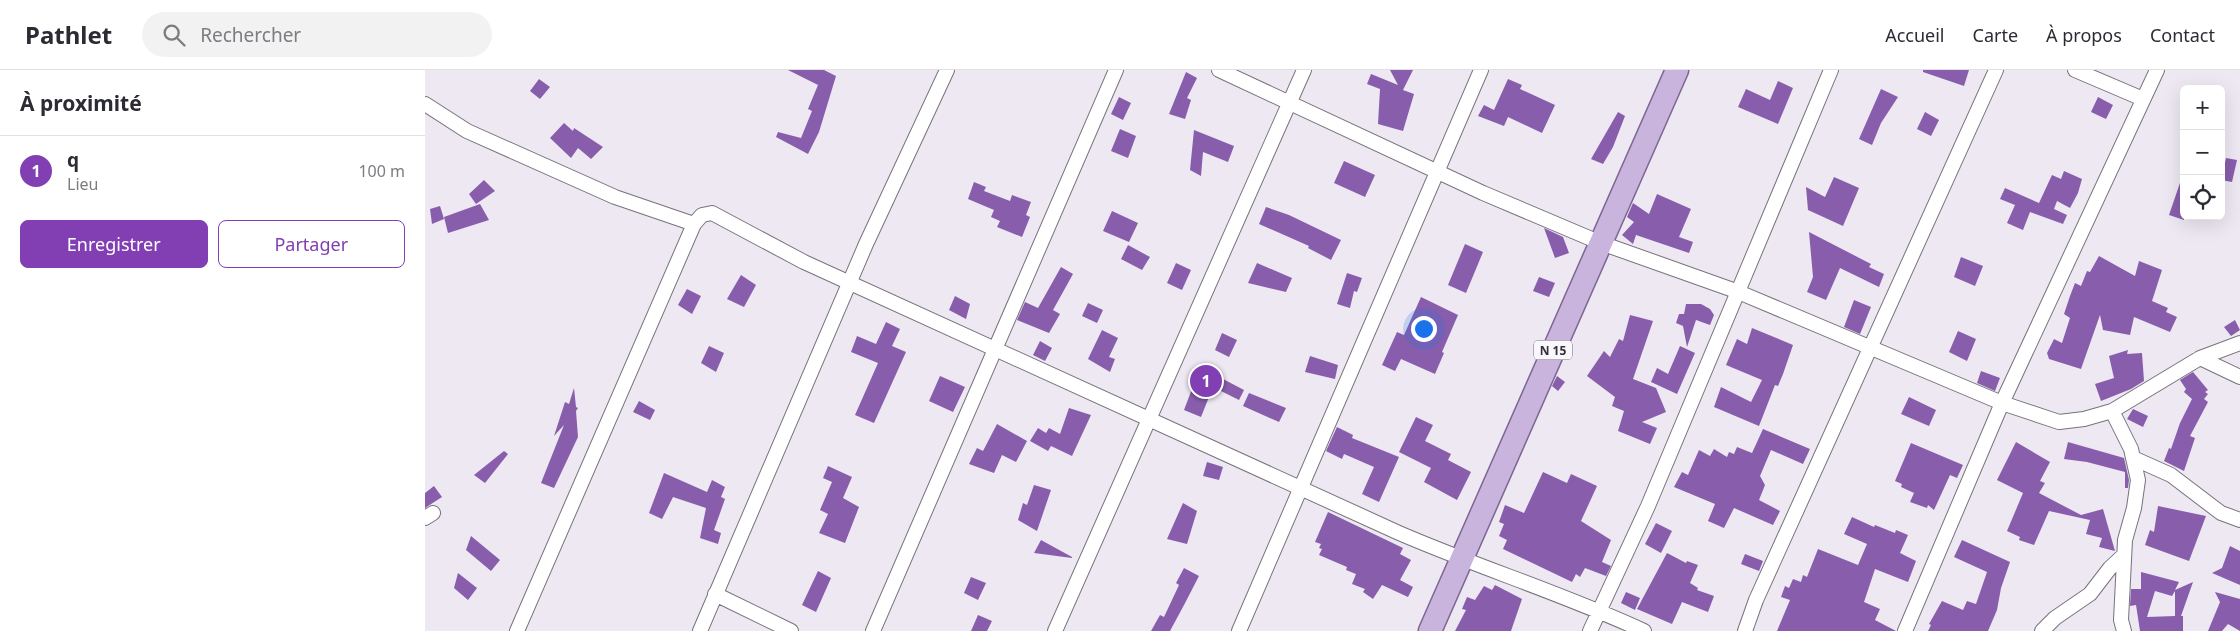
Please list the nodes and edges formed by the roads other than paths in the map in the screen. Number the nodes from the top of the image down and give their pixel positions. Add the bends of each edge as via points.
1 (947, 70) edge
2 (1116, 70) edge
3 (1219, 70) edge
4 (1304, 70) edge
5 (1481, 70) edge
6 (1677, 70) edge
7 (1831, 70) edge
8 (1996, 70) edge
9 (2075, 70) edge
10 (2157, 70) edge
11 (2143, 99) junction
12 (1290, 103) junction
13 (425, 104) edge
14 (1438, 171) junction
15 (694, 224) junction
16 (1601, 243) junction
17 (849, 282) junction
18 (1736, 291) junction
19 (2240, 343) edge
20 (994, 349) junction
21 (1869, 349) junction
22 (2200, 358) junction
23 (2240, 377) edge
24 (2002, 403) junction
25 (2112, 411) junction
26 (1150, 419) junction
27 (2133, 458) junction
28 (1301, 488) junction
29 (2240, 520) edge
30 (2124, 555) junction
31 (1461, 560) junction
32 (715, 594) junction
33 (1599, 610) junction
34 (517, 631) edge
35 (700, 631) edge
36 (791, 631) edge
37 (873, 631) edge
38 (1055, 631) edge
39 (1239, 631) edge
40 (1430, 631) edge
41 (1590, 631) edge
42 (1644, 631) edge
43 (1745, 631) edge
44 (1905, 631) edge
45 (2042, 631) edge
46 (2124, 631) edge

1 - 17 street
2 - 20 street
3 - 12 street
4 - 12 street
5 - 14 street
6 - 16 main road, N 15
7 - 18 street
8 - 21 street
9 - 11 street
10 - 11 street
11 - 24 street
12 - 14 street
12 - 26 street
13 - 15 street via 467,131 615,197
14 - 16 street
14 - 28 street
15 - 17 street via 702,215 712,213
15 - 34 street
16 - 18 street
16 - 31 main road, N 15
17 - 20 street
17 - 32 street
18 - 21 street
18 - 33 street via 1648,506
19 - 22 street
20 - 26 street
20 - 37 street
21 - 24 street
21 - 43 street
22 - 23 street
22 - 25 street
24 - 25 street via 2059,422
24 - 44 street
25 - 27 street
26 - 28 street
26 - 38 street
27 - 29 street via 2171,475 2221,513
27 - 30 street via 2138,480
28 - 31 street
28 - 39 street
30 - 45 street via 2090,594
30 - 46 street via 2121,620
31 - 33 street
31 - 40 main road, N 15
32 - 35 street
32 - 36 street
33 - 41 street
33 - 42 street

